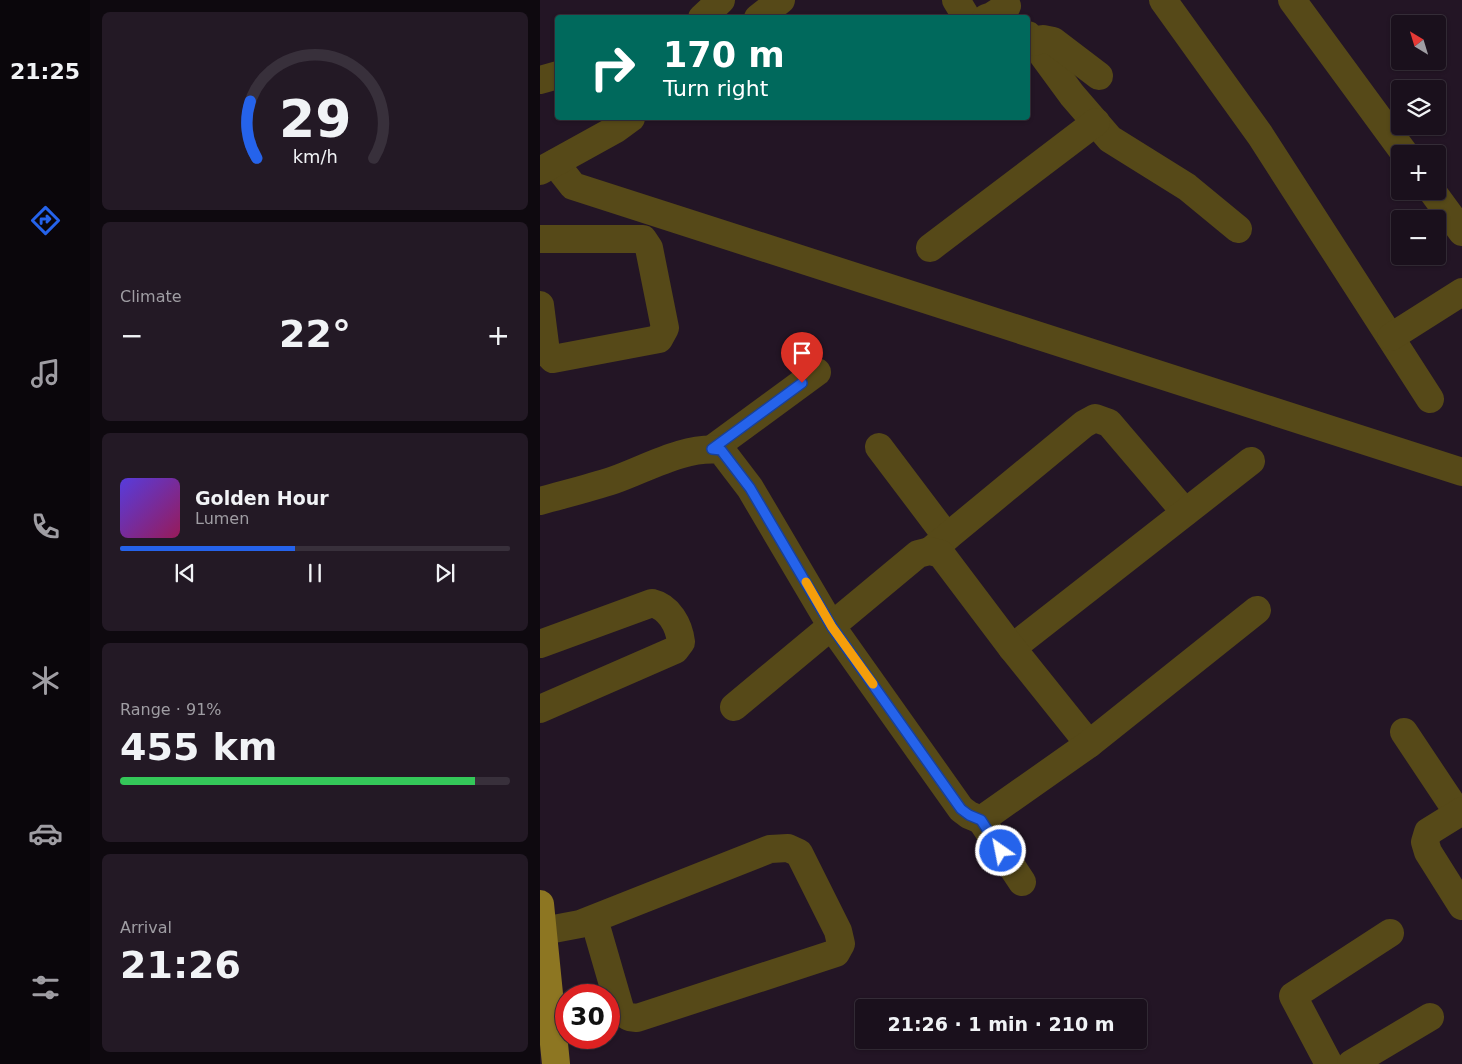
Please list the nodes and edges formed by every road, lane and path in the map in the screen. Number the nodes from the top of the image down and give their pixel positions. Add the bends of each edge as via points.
1 (722, 0) edge
2 (781, 0) edge
3 (956, 0) edge
4 (1164, 0) edge
5 (1292, 0) edge
6 (705, 15) edge
7 (762, 15) edge
8 (965, 15) edge
9 (1030, 39) edge
10 (555, 76) edge
11 (1099, 76) dead end
12 (540, 80) edge
13 (628, 120) edge
14 (1096, 122) junction
15 (1398, 145) edge
16 (547, 167) edge
17 (1439, 200) edge
18 (1238, 229) dead end
19 (1462, 232) edge
20 (540, 239) edge
21 (930, 248) dead end
22 (1462, 292) edge
23 (540, 305) edge
24 (1390, 337) junction
25 (817, 372) dead end
26 (1430, 399) dead end
27 (879, 447) dead end
28 (712, 449) junction
29 (1251, 461) dead end
30 (1462, 472) edge
31 (540, 501) edge
32 (1185, 512) junction
33 (939, 544) junction
34 (1257, 610) dead end
35 (832, 627) junction
36 (540, 644) edge
37 (1012, 648) junction
38 (734, 707) dead end
39 (540, 709) edge
40 (1404, 732) dead end
41 (1089, 744) junction
42 (1460, 812) edge
43 (981, 820) junction
44 (1022, 882) dead end
45 (540, 904) edge
46 (1462, 906) edge
47 (594, 919) junction
48 (543, 931) junction
49 (1390, 932) dead end
50 (1430, 1017) dead end
51 (556, 1064) edge
52 (1329, 1064) edge
53 (1351, 1064) edge

1 - 6 street
2 - 7 street
3 - 8 street
4 - 24 street via 1260,135
5 - 15 street
9 - 11 street via 1054,41
9 - 14 street
10 - 12 street
13 - 16 street
14 - 18 street via 1110,139 1187,188
14 - 21 street
16 - 30 street via 573,186
17 - 19 street
20 - 23 street via 643,239 649,248 664,328 659,339 552,359 546,352
22 - 24 street
24 - 26 street
25 - 28 street
27 - 33 street
28 - 31 street via 675,456 613,480
28 - 35 street via 721,450 750,488
29 - 32 street
32 - 33 street via 1109,423 1095,418
32 - 37 street
33 - 35 street via 918,554
33 - 37 street via 942,554
34 - 41 street
35 - 38 street
35 - 43 street via 961,809
36 - 39 street via 652,603 669,612 681,642 675,650
37 - 41 street
40 - 42 street
41 - 43 street
42 - 46 street via 1428,832 1425,842
43 - 44 street
45 - 48 main road
47 - 47 street via 770,849 788,848 800,854 841,944 836,953 637,1018 621,1012
47 - 48 street
48 - 51 main road
49 - 52 street via 1293,996
50 - 53 street

